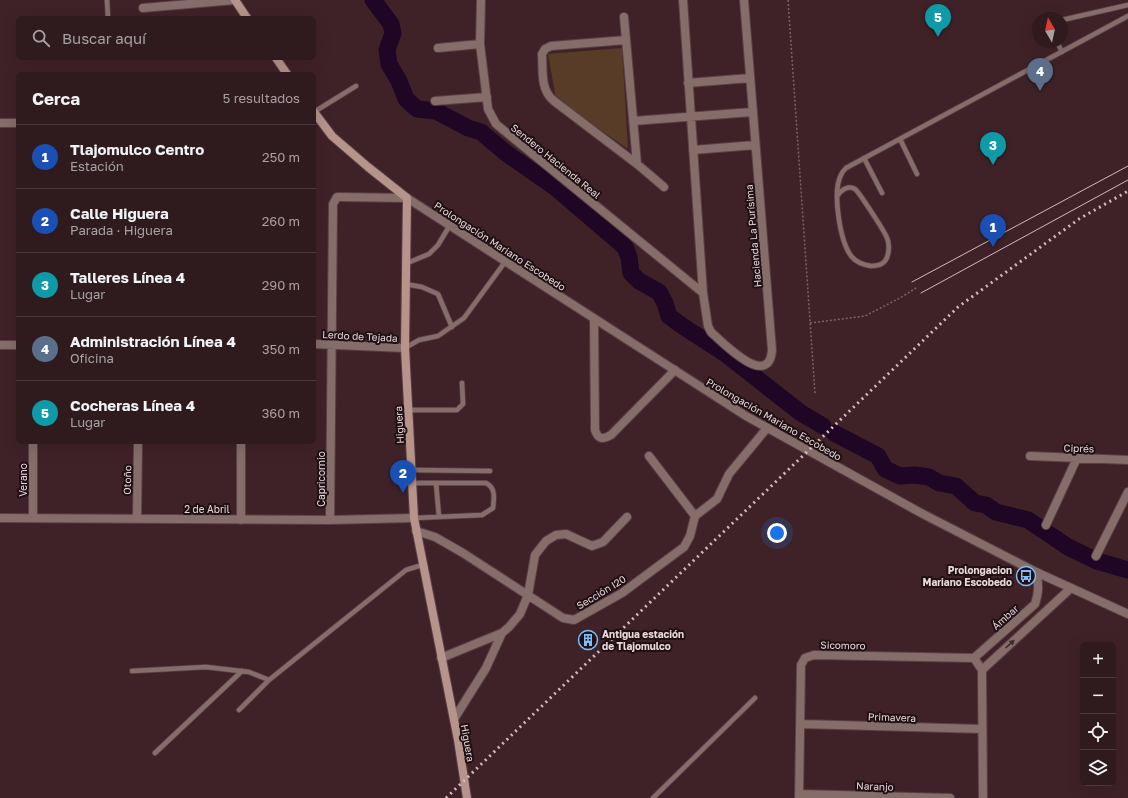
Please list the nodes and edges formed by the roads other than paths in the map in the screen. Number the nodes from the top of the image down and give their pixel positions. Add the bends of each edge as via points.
1 (107, 0) edge
2 (235, 0) edge
3 (481, 0) edge
4 (683, 0) edge
5 (744, 0) edge
6 (1128, 5) edge
7 (143, 8) dead end
8 (108, 16) edge
9 (246, 16) edge
10 (1128, 16) edge
11 (624, 17) dead end
12 (1068, 19) edge
13 (626, 40) junction
14 (480, 44) junction
15 (438, 48) dead end
16 (1060, 48) edge
17 (1062, 52) junction
18 (277, 60) edge
19 (286, 72) edge
20 (750, 78) junction
21 (688, 83) junction
22 (356, 86) dead end
23 (487, 98) junction
24 (435, 101) dead end
25 (316, 111) edge
26 (752, 112) junction
27 (316, 115) edge
28 (690, 116) junction
29 (633, 122) junction
30 (0, 123) edge
31 (16, 123) edge
32 (900, 139) junction
33 (755, 145) junction
34 (693, 150) junction
35 (864, 158) junction
36 (637, 164) junction
37 (917, 174) dead end
38 (664, 187) dead end
39 (882, 193) dead end
40 (837, 196) junction
41 (407, 198) junction
42 (450, 225) junction
43 (505, 262) junction
44 (405, 264) junction
45 (405, 284) junction
46 (703, 293) junction
47 (594, 319) junction
48 (452, 327) junction
49 (316, 344) edge
50 (332, 344) junction
51 (0, 345) edge
52 (16, 345) edge
53 (405, 348) junction
54 (675, 370) junction
55 (462, 383) dead end
56 (408, 410) junction
57 (768, 428) junction
58 (33, 444) edge
59 (138, 444) edge
60 (241, 444) edge
61 (649, 456) dead end
62 (1030, 456) dead end
63 (1077, 458) junction
64 (1128, 460) edge
65 (411, 470) junction
66 (490, 471) dead end
67 (436, 483) junction
68 (412, 484) junction
69 (1128, 492) edge
70 (695, 516) junction
71 (439, 517) junction
72 (627, 517) dead end
73 (0, 518) edge
74 (34, 518) junction
75 (414, 518) junction
76 (137, 519) junction
77 (242, 520) junction
78 (330, 520) junction
79 (1046, 525) dead end
80 (416, 531) junction
81 (1096, 556) dead end
82 (422, 565) junction
83 (1036, 572) junction
84 (1071, 588) junction
85 (528, 595) junction
86 (1128, 614) edge
87 (502, 632) junction
88 (441, 658) junction
89 (974, 658) junction
90 (982, 670) junction
91 (132, 671) dead end
92 (242, 671) junction
93 (269, 680) junction
94 (756, 698) dead end
95 (238, 710) dead end
96 (454, 719) junction
97 (801, 724) junction
98 (982, 729) junction
99 (155, 753) dead end
100 (799, 796) edge
101 (467, 798) edge
102 (653, 798) edge
103 (950, 798) edge
104 (982, 798) edge

1 - 8 lane
2 - 7 street
2 - 9 main road
3 - 14 street, Sendero Hacienda Real
4 - 21 street
5 - 20 street, Hacienda La Purísima
6 - 12 lane
10 - 17 lane
11 - 13 street
13 - 29 street
13 - 36 street via 551,46 546,49 542,54 545,89 554,101
14 - 15 street
14 - 23 street, Sendero Hacienda Real
16 - 17 lane
17 - 32 lane
18 - 19 main road
20 - 21 street
20 - 26 street, Hacienda La Purísima
21 - 28 street
22 - 25 lane
23 - 24 street
23 - 46 street, Sendero Hacienda Real via 488,109 496,124
26 - 28 street
26 - 33 street, Hacienda La Purísima
27 - 41 main road via 332,136
28 - 29 street
28 - 34 street
29 - 36 street
30 - 31 street
32 - 35 lane
32 - 37 lane
33 - 34 street
33 - 46 street, Hacienda La Purísima via 772,350 772,358 767,364 755,365 743,359 711,332
34 - 46 street
35 - 39 lane
35 - 40 lane via 846,168 840,176
36 - 38 street
40 - 40 lane via 838,220 844,245 852,258 865,266 876,266 885,262 889,252 887,238 862,198 855,190 848,188 841,190
41 - 42 street, Prolongación Mariano Escobedo
41 - 44 main road, Higuera
41 - 50 street, Capricornio via 340,196 334,200
42 - 43 street, Prolongación Mariano Escobedo
42 - 44 lane via 429,254
43 - 47 street, Prolongación Mariano Escobedo
43 - 48 lane via 464,318
44 - 45 main road, Higuera
45 - 48 lane via 438,294
45 - 53 main road, Higuera
47 - 54 street, Prolongación Mariano Escobedo
47 - 54 street via 595,430 600,438 604,439 611,435
48 - 53 lane via 438,336 419,340
49 - 50 street, Lerdo de Tejada
50 - 53 street, Lerdo de Tejada
50 - 78 street, Capricornio
51 - 52 street
53 - 56 main road, Higuera
54 - 57 street, Prolongación Mariano Escobedo
55 - 56 lane via 463,404 457,410
56 - 65 main road, Higuera
57 - 70 street via 729,474 717,499
57 - 83 street, Prolongación Mariano Escobedo via 921,513
58 - 74 street, Verano
59 - 76 street, Otoño
60 - 77 street
61 - 70 street
62 - 63 street, Ciprés
63 - 64 street, Ciprés
63 - 79 street
65 - 66 lane
65 - 68 main road, Higuera
67 - 68 lane
67 - 71 lane
67 - 71 lane via 486,483 494,493 493,508 488,513
68 - 75 main road, Higuera
69 - 81 street
70 - 85 street, Sección I20 via 684,547 622,593 583,616 574,620 563,618
71 - 75 lane
72 - 85 street via 603,542 592,546 566,534 556,535 546,541 535,555
73 - 74 street, 2 de Abril
74 - 76 street, 2 de Abril
75 - 78 street, 2 de Abril
75 - 80 main road, Higuera
76 - 77 street, 2 de Abril
77 - 78 street, 2 de Abril
80 - 82 main road, Higuera
80 - 85 street, Sección I20 via 435,537 458,550
82 - 88 main road, Higuera
82 - 93 lane via 406,570
83 - 84 street, Prolongación Mariano Escobedo
83 - 89 street, Ámbar via 1039,584 1035,604
84 - 86 street, Prolongación Mariano Escobedo
90 -> 84 street
85 - 87 street via 520,614 509,628
87 - 88 street
87 - 96 street via 486,668
88 - 96 main road, Higuera
89 - 90 street
89 - 97 street, Sicomoro via 814,655 805,658 801,665
90 - 98 street
91 - 92 lane via 206,667
92 - 93 lane
92 - 99 lane
93 - 95 lane
94 - 102 lane
96 - 101 main road, Higuera
97 - 98 street, Primavera
97 - 100 street, Sicomoro
98 - 104 street
100 - 103 street, Naranjo

